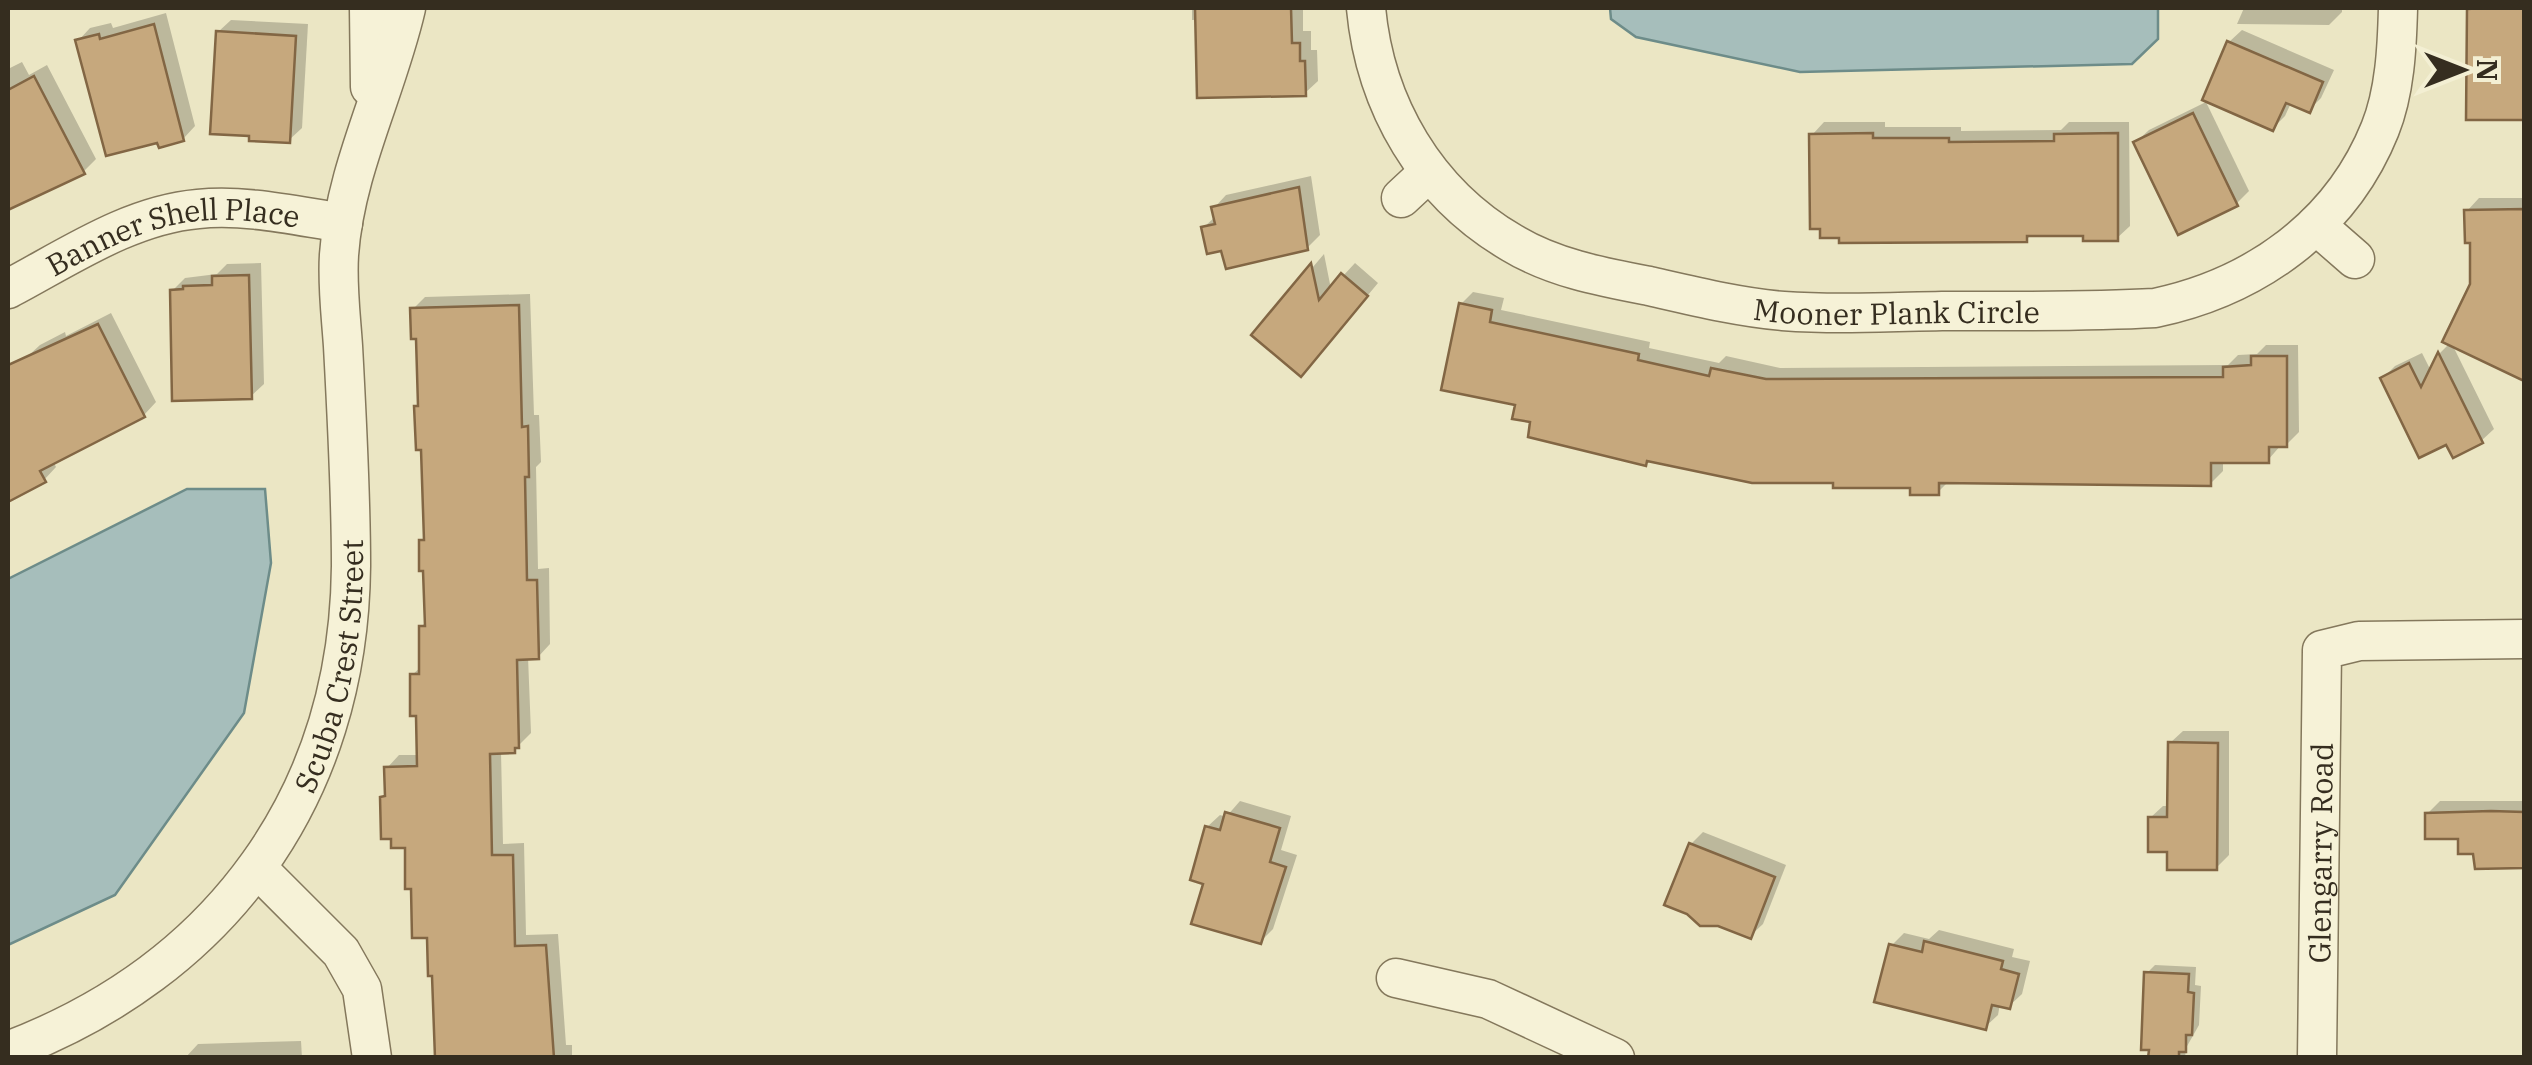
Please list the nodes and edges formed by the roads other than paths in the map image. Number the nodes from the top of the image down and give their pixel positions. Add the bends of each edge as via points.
1 (369, 8) edge
2 (406, 8) edge
3 (1366, 8) edge
4 (2398, 8) edge
5 (365, 139) junction
6 (1429, 172) junction
7 (1401, 198) dead end
8 (343, 223) junction
9 (2316, 225) junction
10 (2354, 259) dead end
11 (8, 289) edge
12 (2524, 638) edge
13 (258, 868) junction
14 (1396, 978) dead end
15 (8, 1050) edge
16 (372, 1058) edge
17 (1615, 1058) edge
18 (2317, 1058) edge

1 - 5 street, Scuba Crest Street
2 - 5 street, Scuba Crest Street
3 - 6 street, Mooner Plank Circle via 1377,73
4 - 9 street, Mooner Plank Circle via 2382,126 2362,168
5 - 8 street, Scuba Crest Street
6 - 7 street
6 - 9 street, Mooner Plank Circle via 1481,223 1538,257 1604,277 1783,311 2155,308 2232,284 2268,265
8 - 11 street, Banner Shell Place via 231,208 178,211 125,228
8 - 13 street, Scuba Crest Street via 339,291 351,564 343,665 310,774
9 - 10 street
12 - 18 street, Glengarry Road via 2359,641 2322,650
13 - 15 street, Scuba Crest Street via 158,971 90,1015
13 - 16 street via 341,952 362,990
14 - 17 street via 1488,999

